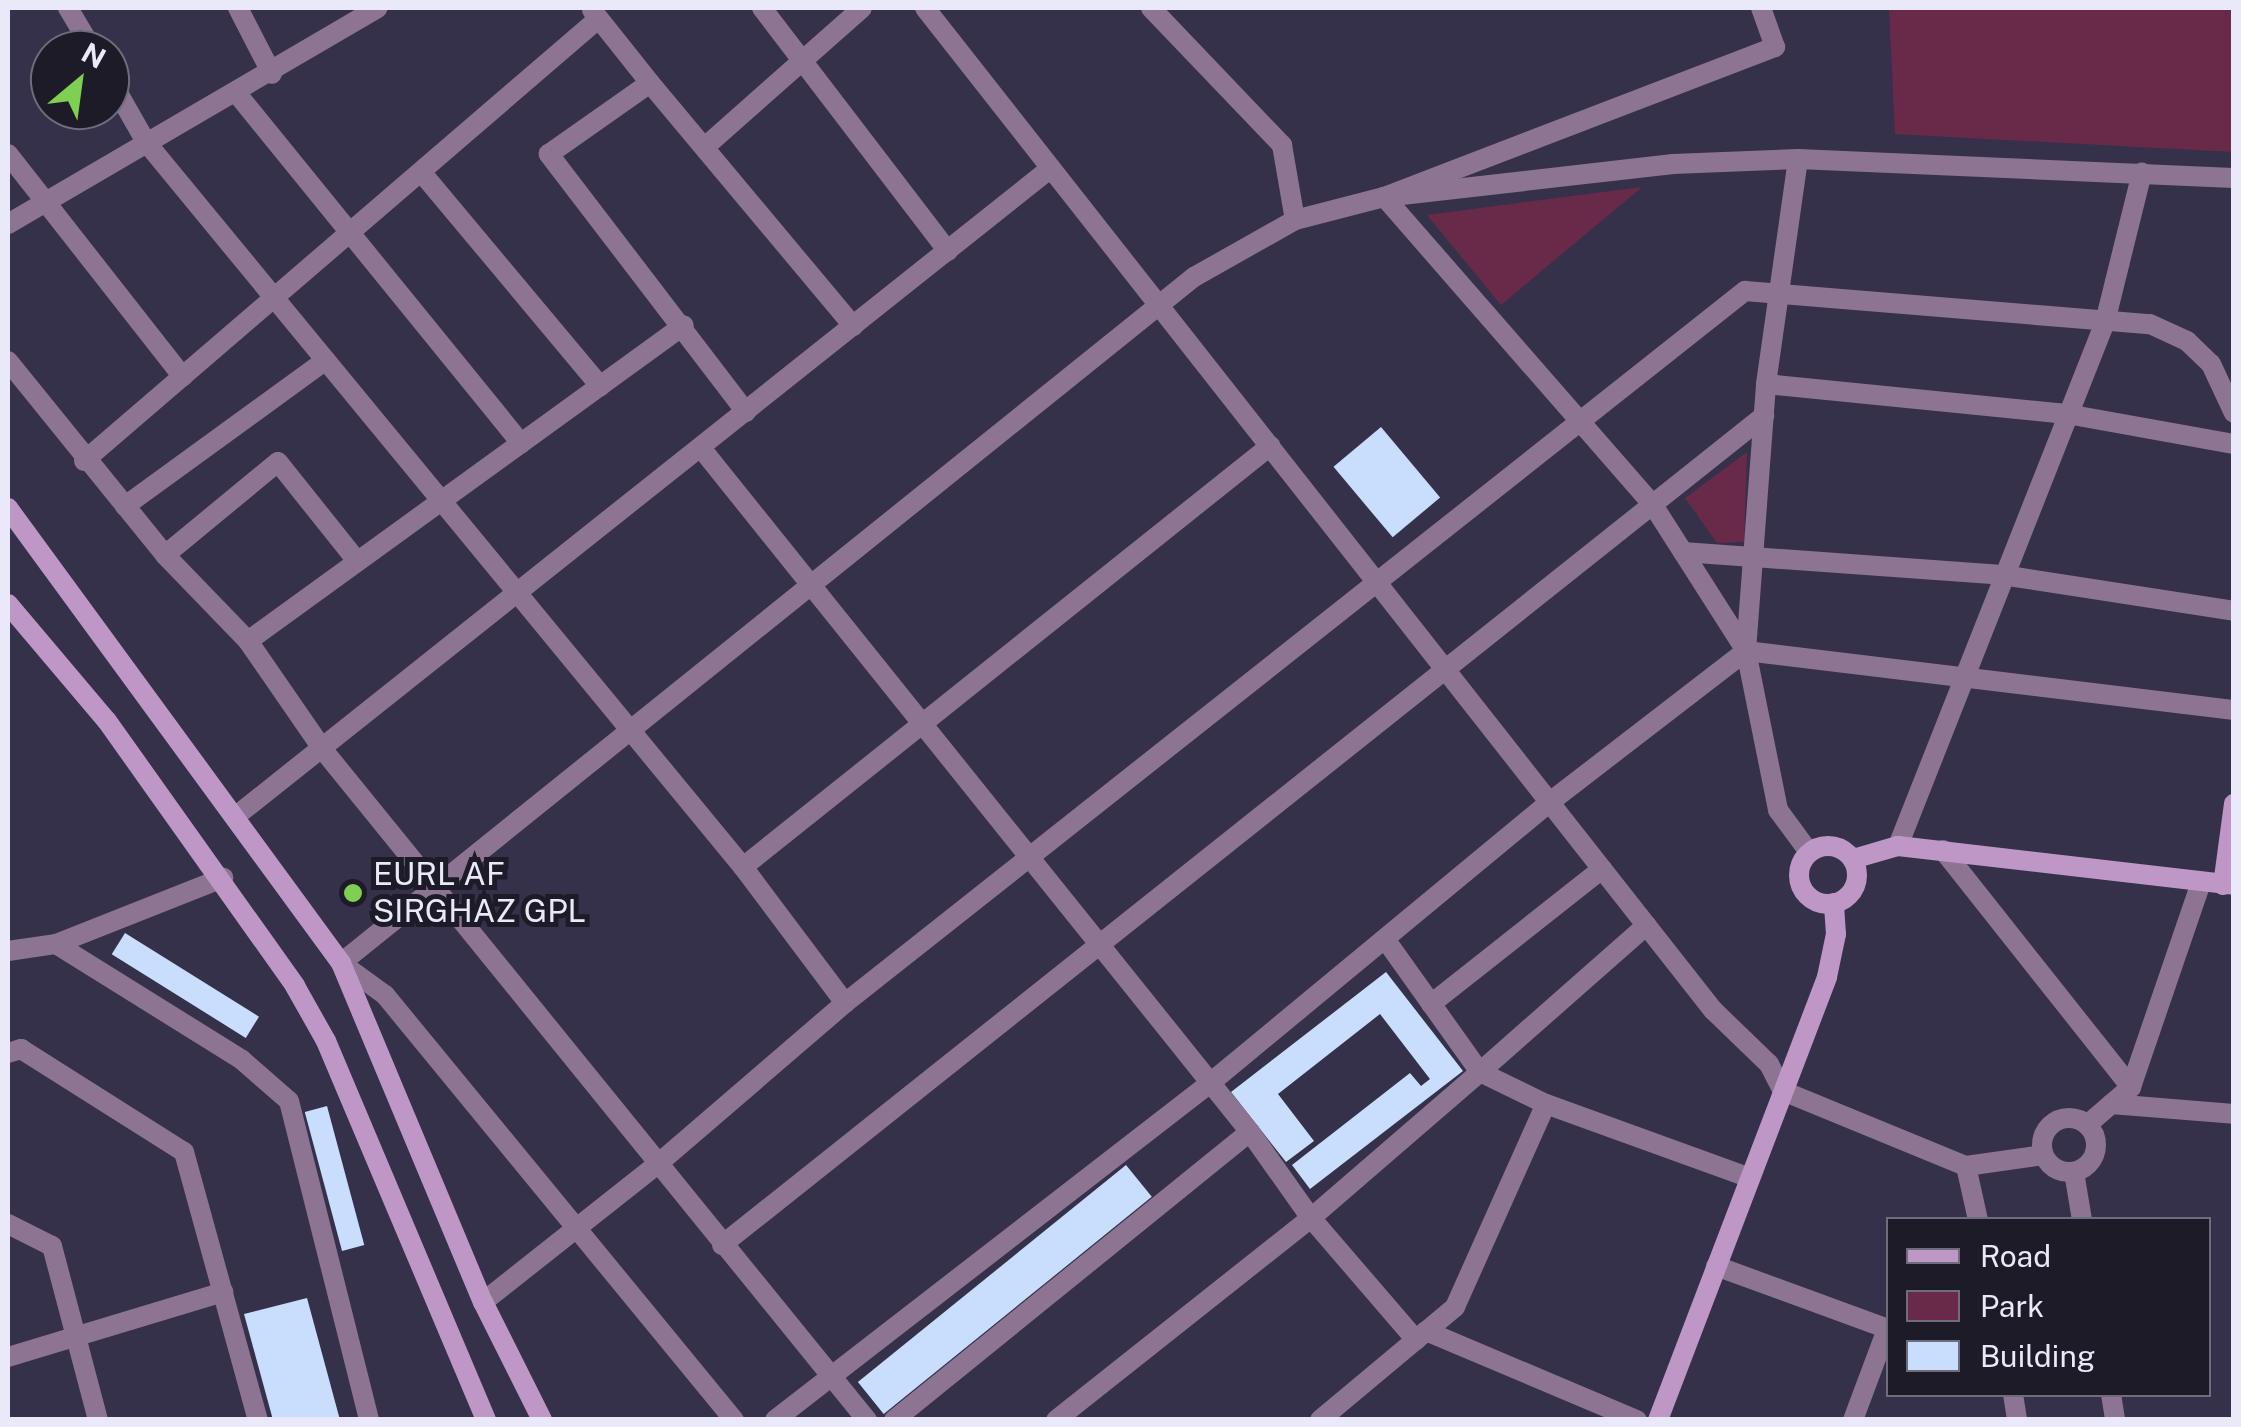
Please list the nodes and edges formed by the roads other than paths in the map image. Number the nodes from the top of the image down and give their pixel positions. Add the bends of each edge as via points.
1 (68, 8) edge
2 (238, 8) edge
3 (378, 8) edge
4 (762, 8) edge
5 (862, 8) edge
6 (926, 8) edge
7 (1151, 8) edge
8 (1761, 8) edge
9 (594, 13) edge
10 (81, 30) edge
11 (803, 60) junction
12 (272, 74) junction
13 (650, 83) junction
14 (238, 94) junction
15 (130, 114) edge
16 (146, 142) junction
17 (706, 146) junction
18 (8, 154) edge
19 (1798, 160) junction
20 (1052, 168) junction
21 (422, 172) junction
22 (2142, 172) junction
23 (2234, 178) edge
24 (1384, 197) junction
25 (43, 201) junction
26 (1295, 220) junction
27 (8, 224) edge
28 (352, 232) junction
29 (948, 251) junction
30 (1777, 292) junction
31 (276, 298) junction
32 (1161, 307) junction
33 (2105, 322) junction
34 (684, 325) junction
35 (854, 326) junction
36 (326, 360) junction
37 (8, 362) edge
38 (183, 377) junction
39 (1766, 384) junction
40 (600, 386) junction
41 (746, 412) junction
42 (2234, 413) edge
43 (2067, 414) junction
44 (1764, 416) junction
45 (1581, 421) junction
46 (520, 443) junction
47 (2234, 444) edge
48 (1270, 446) junction
49 (701, 448) junction
50 (84, 461) junction
51 (439, 502) junction
52 (1653, 505) junction
53 (125, 506) junction
54 (8, 508) edge
55 (1683, 552) junction
56 (165, 556) junction
57 (1756, 556) junction
58 (357, 561) junction
59 (2002, 575) junction
60 (1377, 582) junction
61 (812, 587) junction
62 (516, 596) junction
63 (8, 604) edge
64 (2234, 611) edge
65 (248, 640) junction
66 (1746, 652) junction
67 (1443, 666) junction
68 (1963, 678) junction
69 (2234, 710) edge
70 (922, 724) junction
71 (628, 734) junction
72 (324, 750) junction
73 (1550, 802) junction
74 (2234, 804) edge
75 (236, 816) junction
76 (1898, 846) junction
77 (1943, 850) junction
78 (1810, 852) junction
79 (1028, 858) junction
80 (1852, 859) junction
81 (743, 867) junction
82 (1602, 869) junction
83 (223, 878) junction
84 (2201, 882) junction
85 (2228, 885) edge
86 (436, 888) junction
87 (1834, 903) junction
88 (1647, 925) junction
89 (1384, 939) junction
90 (56, 944) junction
91 (1097, 944) junction
92 (8, 951) edge
93 (342, 963) junction
94 (845, 1003) junction
95 (1432, 1004) junction
96 (8, 1052) edge
97 (1480, 1072) junction
98 (1209, 1084) junction
99 (2131, 1087) junction
100 (1783, 1091) junction
101 (1546, 1104) junction
102 (2111, 1104) junction
103 (2234, 1114) edge
104 (2087, 1125) junction
105 (1250, 1132) junction
106 (2043, 1156) junction
107 (659, 1163) junction
108 (1966, 1166) junction
109 (2074, 1172) junction
110 (1750, 1178) junction
111 (1977, 1217) edge
112 (2082, 1217) edge
113 (1311, 1218) junction
114 (8, 1224) edge
115 (576, 1226) junction
116 (722, 1244) junction
117 (1716, 1266) junction
118 (223, 1292) junction
119 (482, 1302) junction
120 (1886, 1328) edge
121 (1886, 1334) edge
122 (1421, 1335) junction
123 (76, 1339) junction
124 (8, 1358) edge
125 (831, 1376) junction
126 (98, 1420) edge
127 (258, 1420) edge
128 (369, 1420) edge
129 (486, 1420) edge
130 (542, 1420) edge
131 (734, 1420) edge
132 (775, 1420) edge
133 (866, 1420) edge
134 (894, 1420) edge
135 (1056, 1420) edge
136 (1320, 1420) edge
137 (1637, 1420) edge
138 (1658, 1420) edge
139 (1853, 1420) edge

1 - 10 street
2 - 12 street
3 - 12 street
4 - 11 street
5 - 11 street
6 - 20 street
7 - 26 street via 1282,145
8 - 24 street via 1776,47
9 - 13 street
9 - 21 street
11 - 17 street
11 - 29 street
12 - 14 street
13 - 17 street
13 - 34 street via 549,154
14 - 16 street
14 - 28 street
15 - 16 street
16 - 25 street
16 - 31 street
17 - 35 street
18 - 25 street
19 - 22 street
19 - 24 street via 1673,164
19 - 30 street
20 - 29 street
20 - 32 street
21 - 28 street
21 - 40 street
22 - 23 street
22 - 33 street
24 - 26 street
24 - 45 street
25 - 27 street
25 - 38 street
26 - 32 street via 1236,248
28 - 31 street
28 - 46 street
29 - 35 street
30 - 33 street
30 - 39 street
30 - 45 street via 1745,292
31 - 36 street
31 - 38 street
32 - 48 street
32 - 61 street
33 - 42 street via 2150,324 2186,341 2210,364
33 - 43 street
34 - 40 street
34 - 41 street
35 - 41 street
36 - 51 street
36 - 53 street
37 - 50 street
38 - 50 street
39 - 43 street
39 - 44 street
40 - 46 street
41 - 49 street
43 - 47 street
43 - 59 street
44 - 52 street
44 - 57 street
45 - 52 street
45 - 60 street
46 - 51 street
48 - 60 street
48 - 70 street
49 - 61 street
49 - 62 street
50 - 53 street
51 - 58 street
51 - 62 street
52 - 55 street
52 - 67 street
53 - 56 street
54 - 75 street
55 - 57 street
55 - 66 street
56 - 58 street via 278,462
56 - 65 street
57 - 59 street
57 - 66 street
58 - 65 street
59 - 64 street
59 - 68 street
60 - 67 street
60 - 79 street
61 - 70 street
61 - 71 street
62 - 71 street
62 - 72 street
63 - 83 street via 107,721
65 - 72 street
66 - 68 street
66 - 73 street
66 - 78 street via 1778,810
67 - 73 street
67 - 91 street
68 - 69 street
68 - 76 street
70 - 79 street
70 - 81 street
71 - 81 street
71 - 86 street
72 - 75 street
72 - 86 street
73 - 82 street
73 - 89 street
74 - 85 street
75 - 93 street
76 - 77 street
76 - 80 street
77 - 84 street
77 - 99 street
78 - 80 street via 1837,847
78 - 87 street via 1800,868 1802,887 1816,900
79 - 91 street
79 - 94 street
80 - 87 street via 1855,886
81 - 94 street
82 - 88 street
82 - 95 street
83 - 90 street
83 - 129 street via 326,1041
84 - 85 street
84 - 99 street
86 - 93 street
86 - 107 street
87 - 100 street via 1827,977
88 - 97 street
88 - 100 street via 1713,1010 1769,1064
89 - 95 street
89 - 98 street
90 - 92 street
90 - 128 street via 242,1060 289,1102
91 - 98 street
91 - 116 street
93 - 115 street via 385,995
93 - 119 street
94 - 107 street
95 - 97 street
96 - 118 street via 21,1049 184,1152
97 - 101 street
97 - 113 street
98 - 105 street
98 - 125 street
99 - 102 street
100 - 108 street
100 - 110 street
101 - 110 street
101 - 122 street via 1455,1307
102 - 103 street
102 - 104 street
104 - 106 street via 2071,1118 2054,1122 2042,1137
104 - 109 street via 2096,1148 2089,1164
105 - 113 street
105 - 134 street
106 - 108 street
106 - 109 street via 2056,1169
107 - 115 street
107 - 116 street
108 - 111 street
109 - 112 street
110 - 117 street
113 - 122 street
113 - 135 street
114 - 123 street via 52,1246
115 - 119 street
115 - 131 street
116 - 125 street
117 - 120 street
117 - 138 street
118 - 123 street
118 - 127 street
119 - 130 street
121 - 139 street
122 - 136 street
122 - 137 street
123 - 124 street
123 - 126 street
125 - 132 street
125 - 133 street

